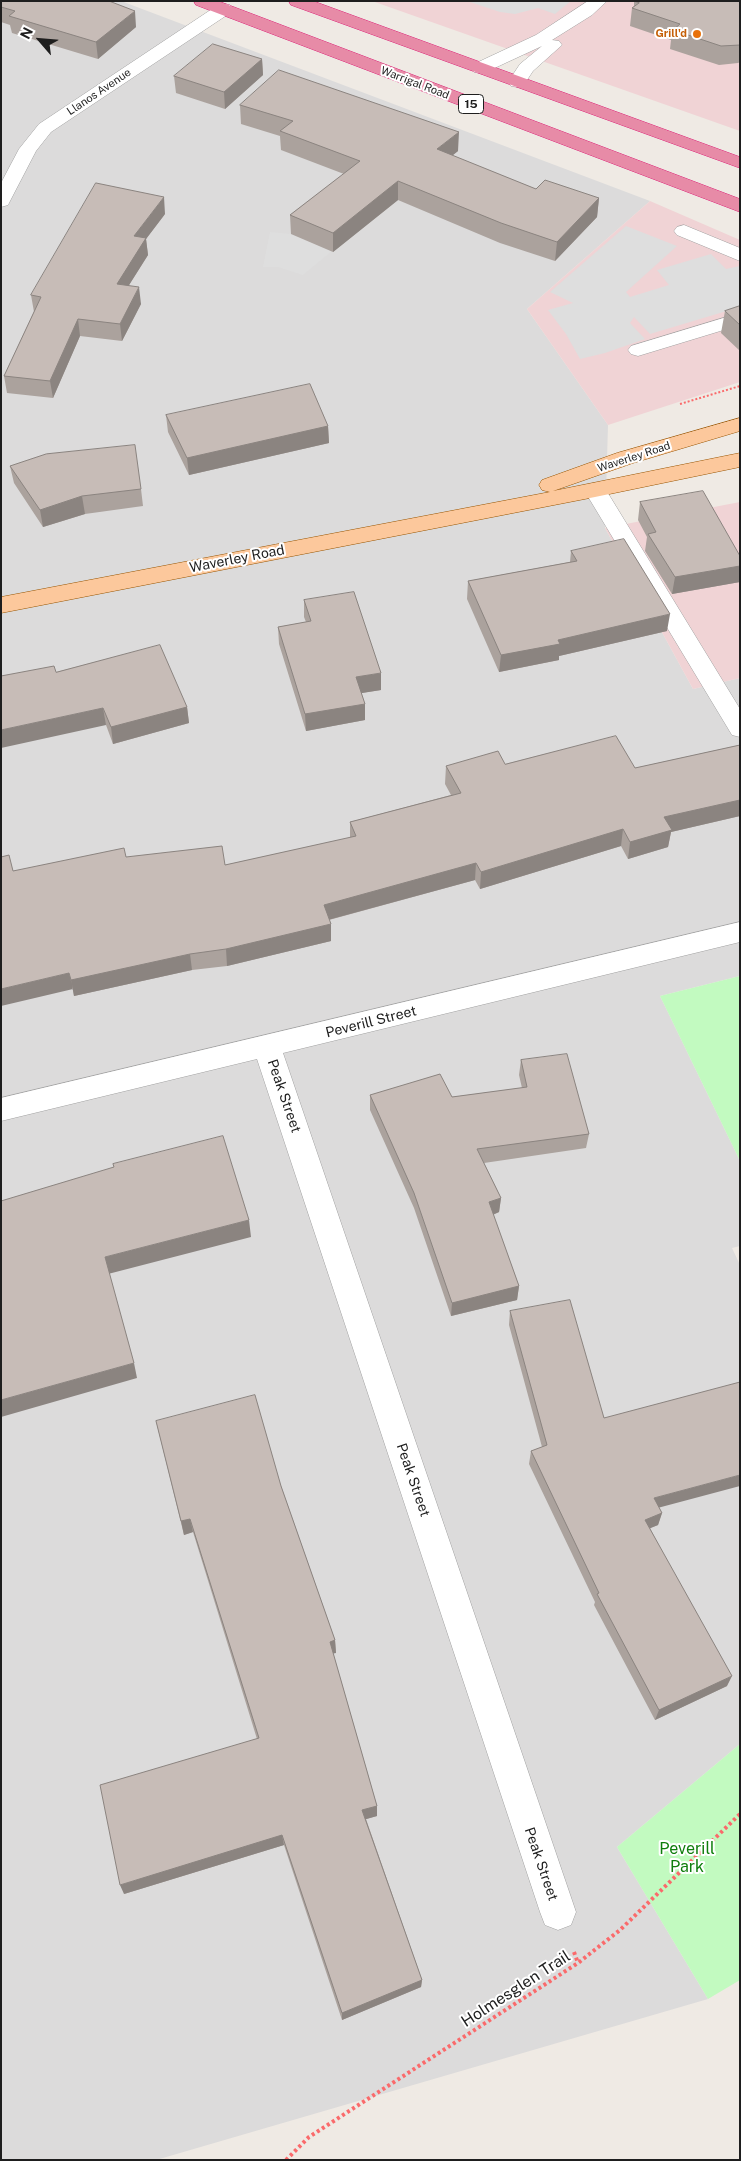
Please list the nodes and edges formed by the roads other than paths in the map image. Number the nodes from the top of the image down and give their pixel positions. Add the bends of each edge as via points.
1 (202, 1) edge
2 (298, 1) edge
3 (599, 1) edge
4 (224, 9) junction
5 (582, 15) junction
6 (480, 68) junction
7 (518, 82) junction
8 (740, 163) edge
9 (1, 201) edge
10 (740, 206) edge
11 (684, 231) dead end
12 (740, 255) edge
13 (740, 319) edge
14 (638, 350) dead end
15 (740, 424) edge
16 (740, 460) edge
17 (595, 490) junction
18 (473, 513) junction
19 (1, 605) edge
20 (740, 729) edge
21 (740, 932) edge
22 (267, 1047) junction
23 (1, 1110) edge
24 (558, 1912) dead end

1 - 4 highway, Warrigal Road / 15
2 - 6 highway
3 - 5 street
4 - 9 street, Llanos Avenue via 45,128 28,149
4 - 10 highway, Warrigal Road / 15
5 - 6 street via 508,57
5 - 7 street via 526,68
6 - 7 highway
7 - 8 highway
11 - 12 street
13 - 14 street
15 - 18 main road, Waverley Road via 625,458
16 - 17 main road, Waverley Road
17 - 18 main road, Waverley Road
17 - 20 street
18 - 19 main road, Waverley Road
21 - 22 street, Peverill Street
22 - 23 street, Peverill Street
22 - 24 street, Peak Street

